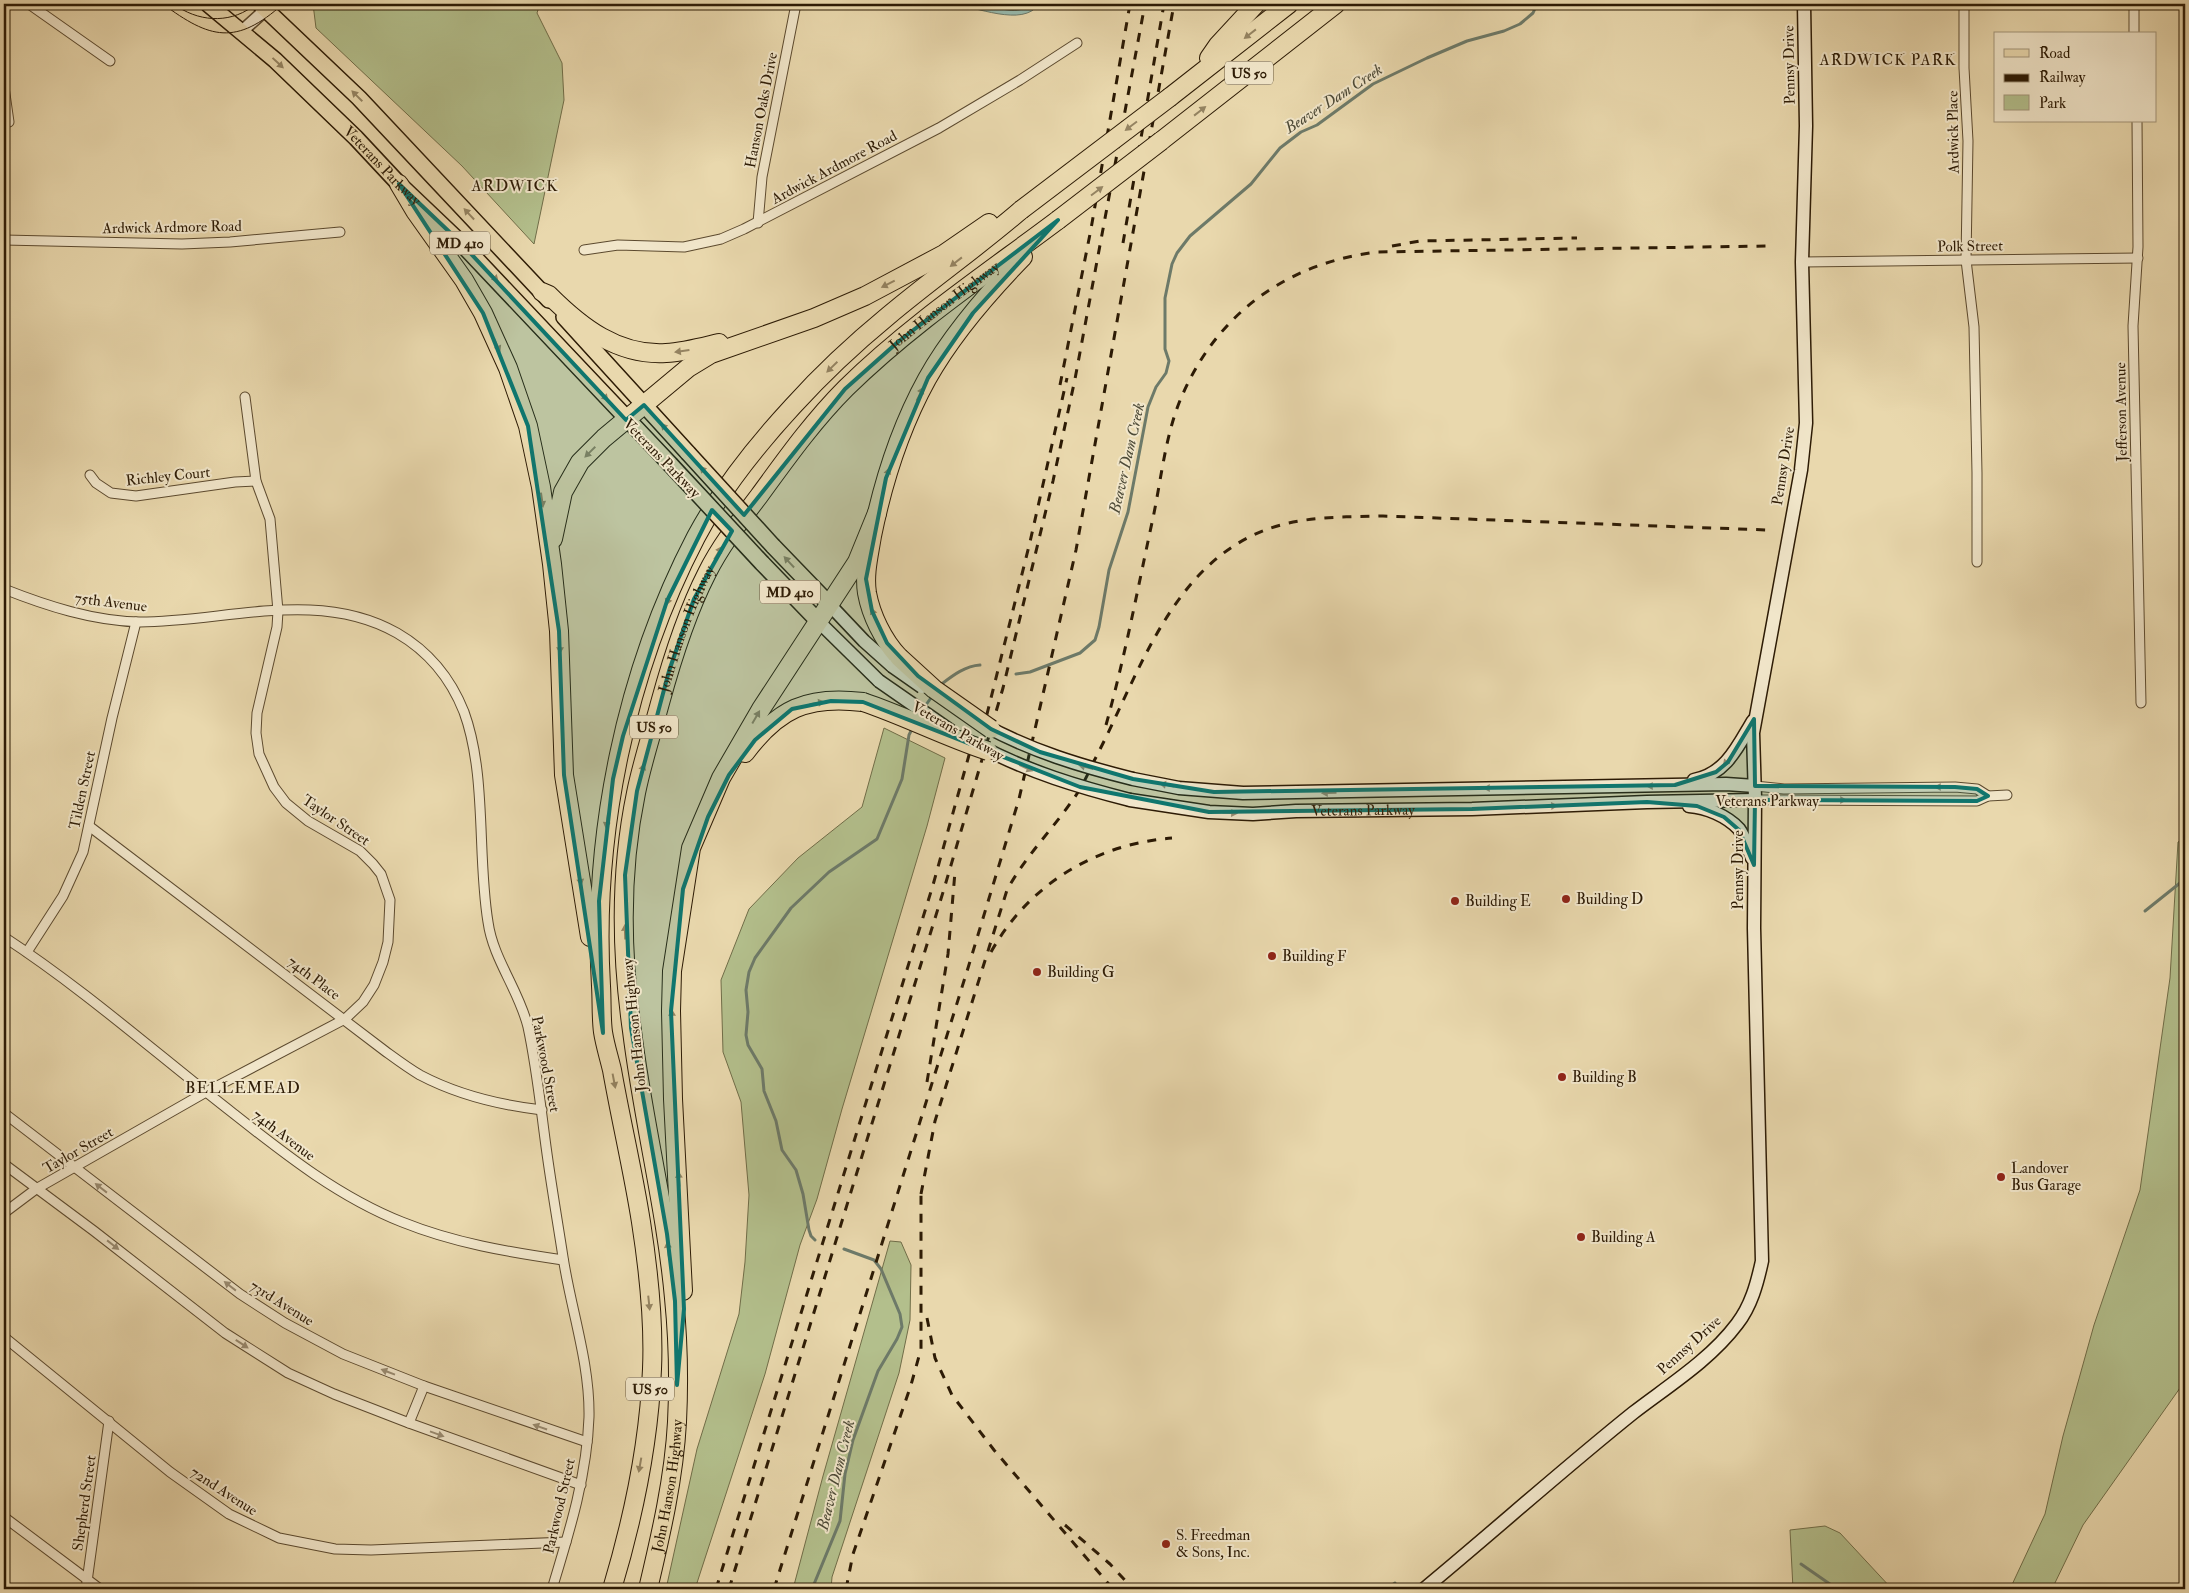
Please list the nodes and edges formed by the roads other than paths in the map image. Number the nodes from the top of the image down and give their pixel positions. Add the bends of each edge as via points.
1 (29, 4) edge
2 (208, 4) edge
3 (796, 4) edge
4 (1256, 4) edge
5 (1289, 4) edge
6 (1336, 4) edge
7 (1804, 4) edge
8 (1964, 4) edge
9 (2134, 4) edge
10 (266, 6) edge
11 (241, 32) junction
12 (2134, 32) edge
13 (1077, 43) dead end
14 (110, 60) dead end
15 (1200, 74) junction
16 (4, 87) edge
17 (9, 122) dead end
18 (2137, 122) edge
19 (399, 184) junction
20 (1021, 210) junction
21 (1058, 220) junction
22 (758, 223) junction
23 (340, 232) dead end
24 (4, 240) edge
25 (584, 250) dead end
26 (2138, 258) junction
27 (1966, 260) junction
28 (1802, 262) junction
29 (542, 292) junction
30 (798, 323) junction
31 (245, 397) dead end
32 (644, 405) junction
33 (626, 420) junction
34 (90, 475) dead end
35 (256, 481) junction
36 (877, 513) junction
37 (1976, 562) dead end
38 (552, 564) junction
39 (4, 589) edge
40 (828, 604) junction
41 (278, 611) junction
42 (818, 621) junction
43 (136, 622) junction
44 (895, 661) junction
45 (2141, 703) dead end
46 (1754, 719) junction
47 (991, 729) joint
48 (988, 750) junction
49 (1675, 785) junction
50 (1755, 786) junction
51 (2007, 795) dead end
52 (1988, 796) junction
53 (1756, 800) junction
54 (1647, 802) junction
55 (89, 826) junction
56 (1754, 865) junction
57 (683, 889) junction
58 (4, 937) edge
59 (27, 952) junction
60 (345, 1019) junction
61 (604, 1034) junction
62 (206, 1092) junction
63 (542, 1110) junction
64 (4, 1113) edge
65 (4, 1164) edge
66 (74, 1168) junction
67 (36, 1189) junction
68 (4, 1213) edge
69 (563, 1260) junction
70 (4, 1337) edge
71 (677, 1385) junction
72 (424, 1386) junction
73 (109, 1421) junction
74 (409, 1423) junction
75 (587, 1442) junction
76 (581, 1485) junction
77 (4, 1517) edge
78 (566, 1542) junction
79 (87, 1585) edge
80 (100, 1589) edge
81 (552, 1589) edge
82 (612, 1589) edge
83 (648, 1589) edge
84 (1424, 1589) edge

1 - 14 street
2 - 11 main road, Veterans Parkway / MD 410
3 - 22 street, Hanson Oaks Drive via 762,177
4 - 15 highway via 1218,45
5 -> 15 highway, John Hanson Highway / US 50
21 -> 6 highway, John Hanson Highway / US 50, bridge
7 - 28 main road, Pennsy Drive via 1806,126
8 - 27 street, Ardwick Place via 1968,141
9 - 12 street
10 - 11 street
29 -> 10 main road, Veterans Parkway / MD 410 via 359,98
11 -> 19 main road, Veterans Parkway / MD 410 via 275,60
13 - 22 street, Ardwick Ardmore Road via 939,128
15 -> 20 highway, John Hanson Highway / US 50, bridge
16 - 17 street
18 - 26 street, Jefferson Avenue
19 -> 33 main road, Veterans Parkway / MD 410 via 460,242
19 -> 38 highway via 464,280 508,368 528,426
20 -> 30 highway via 994,220 944,254 865,296
20 -> 61 highway, John Hanson Highway / US 50 via 887,316 824,374 791,408 738,473 697,535 651,643 613,780 599,901 598,942
36 -> 21 highway via 897,445 928,378 973,313
71 -> 21 highway, John Hanson Highway / US 50 via 667,1234 631,1028 625,922 628,841 636,791 669,671 694,599 721,547 818,419 881,356
22 - 25 street, Ardwick Ardmore Road via 721,239 692,246 618,245
23 - 24 street, Ardwick Ardmore Road via 182,244
26 - 27 street, Polk Street
26 - 45 street, Jefferson Avenue via 2133,326
27 - 28 street, Polk Street
27 - 37 street, Ardwick Place via 1974,327
28 - 46 main road, Pennsy Drive via 1806,382 1804,444
30 -> 29 highway via 689,350 665,353 639,351 616,345 588,330
29 - 32 main road, Veterans Parkway / MD 410
30 - 32 highway via 711,354 688,368
31 - 35 street, Taylor Street
32 - 33 highway
40 -> 32 main road, Veterans Parkway / MD 410, bridge
33 -> 38 highway via 591,450 571,475 558,507
33 - 42 main road, Veterans Parkway / MD 410, bridge
34 - 35 street, Richley Court via 111,492 136,496
35 - 41 street, Taylor Street via 270,520
36 - 40 highway via 856,562
44 -> 36 highway via 867,593 867,561
38 -> 61 highway via 560,631 564,775
39 - 43 street, 75th Avenue via 47,606
40 - 42 highway
40 - 44 main road, Veterans Parkway / MD 410 via 864,641
41 - 43 street, 75th Avenue
41 - 60 street, Taylor Street via 257,713 259,754 266,772 286,803 322,830 360,851 381,874 390,900 388,942 383,962 363,1002
41 - 63 street, Parkwood Street via 329,611 383,626 430,658 454,691 472,742 487,921 492,942 526,1022
42 - 48 main road, Veterans Parkway / MD 410, bridge via 879,681 926,715
57 -> 42 highway via 691,848 720,778
43 - 55 street, Tilden Street
44 - 47 highway, bridge
46 -> 49 main road via 1728,762 1705,778
46 - 50 main road, Pennsy Drive
49 -> 47 main road, Veterans Parkway, bridge via 1242,793 1179,788 1082,766 1040,752
48 -> 54 main road, Veterans Parkway / MD 410, bridge via 1071,784 1130,800 1209,812 1472,809
57 -> 48 highway, bridge via 708,817 729,775 776,718 792,709 831,701 862,702
49 - 50 main road, Veterans Parkway
52 -> 50 street, Veterans Parkway via 1977,789 1955,787 1784,789
50 - 53 main road, Pennsy Drive
51 - 52 street, Veterans Parkway
53 -> 52 street, Veterans Parkway via 1977,801
53 - 54 main road, Veterans Parkway / MD 410
53 - 56 main road, Pennsy Drive
54 - 56 main road via 1697,806 1724,817 1739,830
55 - 59 street, Tilden Street via 76,871
55 - 60 street, 74th Place
56 - 84 main road, Pennsy Drive via 1762,1262 1747,1309 1708,1355
71 -> 57 highway via 684,1309 673,1099 672,971
58 - 59 street, 74th Avenue
59 - 62 street, 74th Avenue
60 - 62 street, Taylor Street
60 - 63 street, 74th Place via 418,1074 476,1098
61 -> 82 highway, John Hanson Highway / US 50 via 641,1224 652,1360 648,1419
62 - 66 street, Taylor Street
62 - 69 street, 74th Avenue via 311,1173 351,1198 401,1222 462,1242
63 - 69 street, Parkwood Street
64 - 66 street, 73rd Avenue
65 - 67 street
66 - 67 street, Taylor Street
72 -> 66 street, 73rd Avenue via 343,1354 285,1323 240,1294
67 - 68 street, Taylor Street
67 -> 74 street via 225,1333 263,1358 310,1384
69 - 75 street, Parkwood Street via 587,1385
70 - 73 street, 72nd Avenue
71 - 83 highway, John Hanson Highway / US 50 via 671,1477
72 - 74 street
75 -> 72 street, 73rd Avenue
73 - 78 street, 72nd Avenue via 156,1461 229,1514 279,1538 335,1549 371,1550
73 - 79 street, Shepherd Street
74 -> 76 street
75 - 76 street, Parkwood Street
76 - 78 street, Parkwood Street
77 - 79 street
78 - 81 street, Parkwood Street
79 - 80 street

